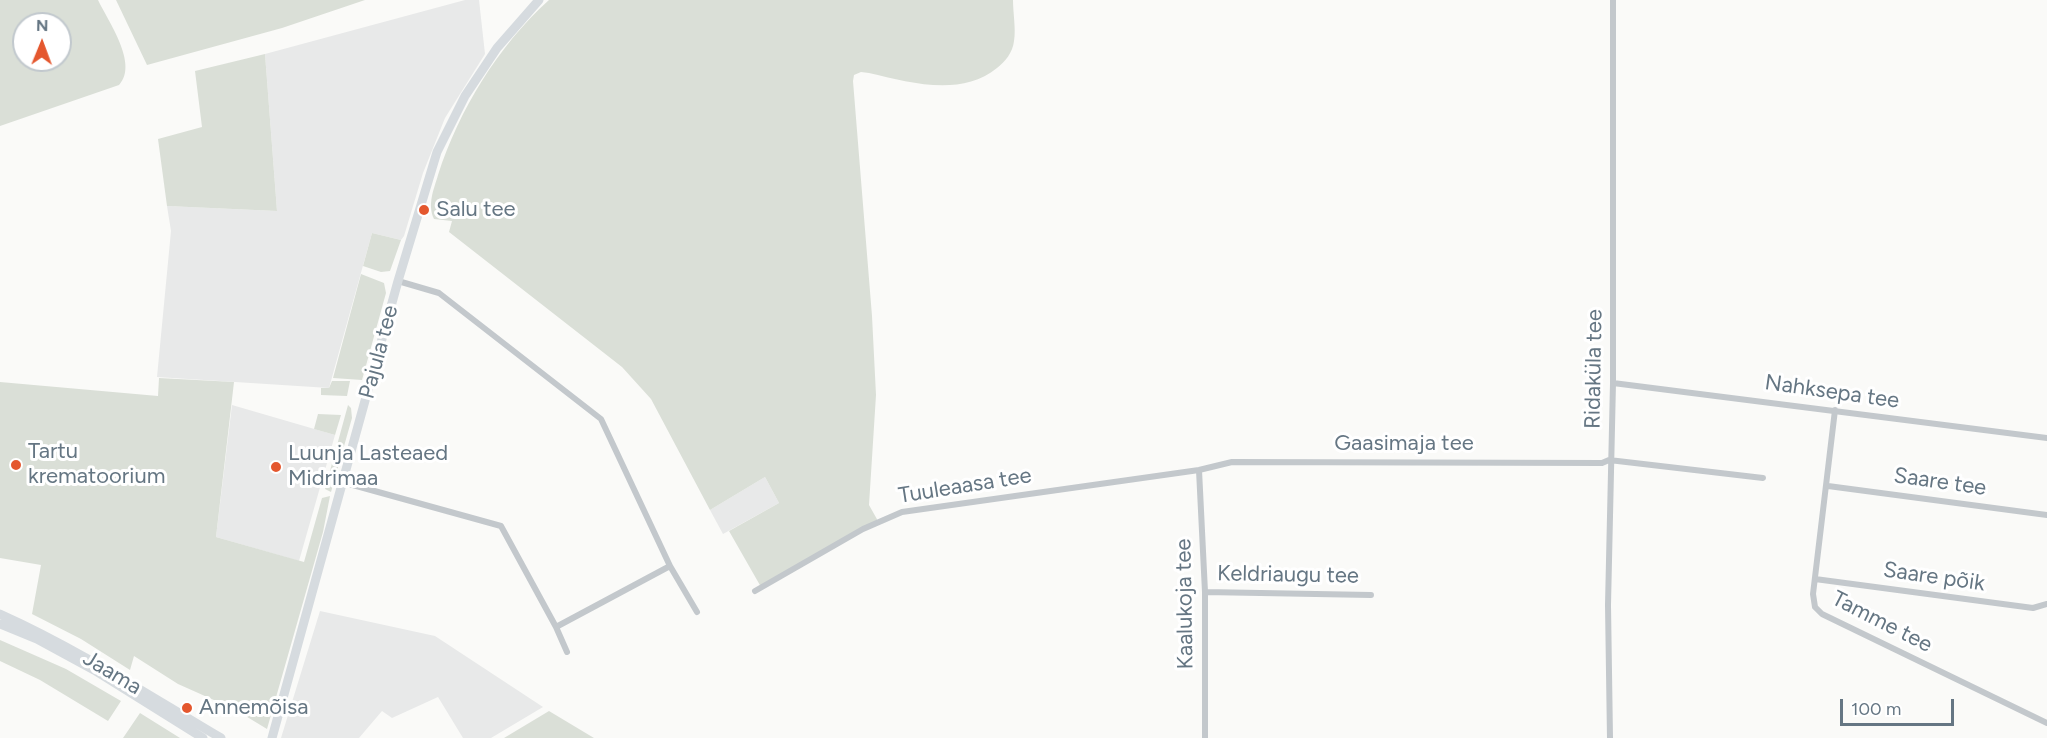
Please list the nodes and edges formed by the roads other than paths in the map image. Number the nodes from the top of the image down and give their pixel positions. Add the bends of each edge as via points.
1 (539, 0) edge
2 (1613, 0) edge
3 (398, 281) junction
4 (1613, 382) junction
5 (1835, 410) junction
6 (2047, 438) edge
7 (1610, 460) junction
8 (1199, 470) junction
9 (1763, 477) dead end
10 (342, 482) junction
11 (1828, 486) junction
12 (2047, 515) edge
13 (670, 566) junction
14 (1815, 579) junction
15 (755, 591) dead end
16 (1205, 592) junction
17 (1371, 595) dead end
18 (2047, 604) edge
19 (697, 612) dead end
20 (0, 614) edge
21 (0, 624) edge
22 (556, 627) junction
23 (567, 652) dead end
24 (2047, 723) edge
25 (271, 735) edge
26 (198, 737) edge
27 (221, 738) edge
28 (1205, 738) edge
29 (1610, 738) edge

1 - 3 street, Pajula tee via 497,48 465,96 437,152
2 - 4 street, Ridaküla tee
3 - 10 street, Pajula tee
3 - 13 street via 439,293 601,419
4 - 5 street, Nahksepa tee
4 - 7 street, Ridaküla tee
5 - 6 street, Nahksepa tee
5 - 11 street, Tamme tee
7 - 8 street, Gaasimaja tee via 1232,462
7 - 9 street, Gaasimaja tee
7 - 29 street, Ridaküla tee
8 - 15 street, Tuuleaasa tee via 902,512 863,529
8 - 16 street, Kaalukoja tee
10 - 22 street via 501,526
10 - 25 street, Pajula tee
11 - 12 street, Saare tee
11 - 14 street, Tamme tee
13 - 19 street
13 - 22 street
14 - 18 street, Saare põik via 2033,608
14 - 24 street, Tamme tee via 1815,606 1822,614
16 - 17 street, Keldriaugu tee
16 - 28 street, Kaalukoja tee
20 - 27 street, Jaama via 51,637
21 - 26 street, Jaama via 94,670
22 - 23 street

